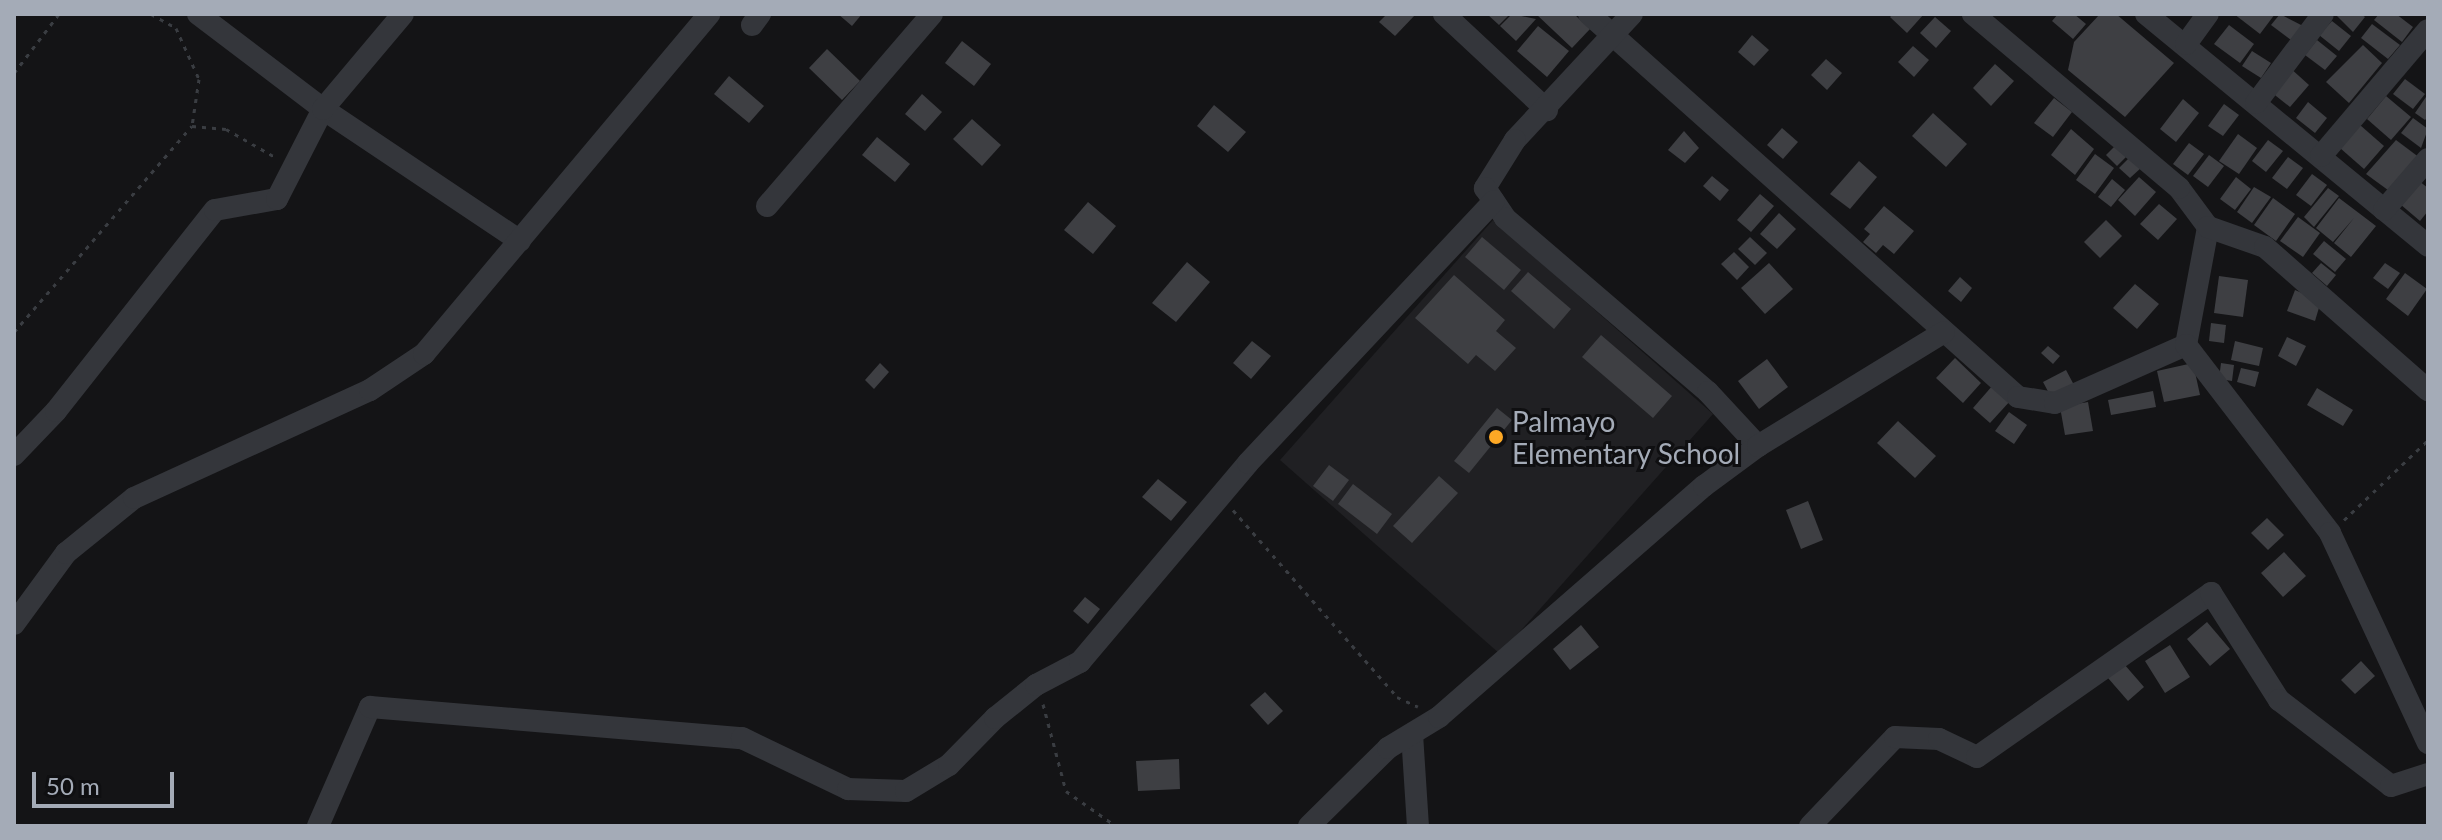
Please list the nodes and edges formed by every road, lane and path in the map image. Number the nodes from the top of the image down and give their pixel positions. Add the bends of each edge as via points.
1 (59, 14) edge
2 (151, 14) edge
3 (198, 14) edge
4 (403, 14) edge
5 (709, 14) edge
6 (932, 14) edge
7 (1444, 14) edge
8 (1589, 14) edge
9 (1632, 14) edge
10 (1973, 14) edge
11 (2146, 14) edge
12 (2208, 14) edge
13 (2323, 14) edge
14 (2428, 30) edge
15 (1614, 35) junction
16 (2186, 44) junction
17 (14, 73) edge
18 (2256, 103) junction
19 (323, 109) junction
20 (1547, 110) junction
21 (192, 126) junction
22 (2321, 156) junction
23 (2428, 159) edge
24 (295, 169) junction
25 (1494, 201) junction
26 (767, 206) dead end
27 (2384, 210) junction
28 (2208, 227) junction
29 (520, 241) junction
30 (2428, 246) edge
31 (14, 332) edge
32 (1944, 332) junction
33 (2186, 345) junction
34 (2428, 390) edge
35 (2428, 440) edge
36 (1758, 446) junction
37 (14, 455) edge
38 (1220, 496) junction
39 (2330, 533) junction
40 (14, 624) edge
41 (1036, 685) junction
42 (1439, 717) junction
43 (1412, 734) junction
44 (2428, 743) edge
45 (2428, 774) edge
46 (318, 826) edge
47 (1116, 826) edge
48 (1309, 826) edge
49 (1418, 826) edge
50 (1810, 826) edge

1 - 17 path
2 - 21 path via 176,28 199,79
3 - 19 street
4 - 19 street
5 - 29 street
6 - 26 street
7 - 20 street
8 - 15 street
9 - 15 street
10 - 28 street via 2179,188
11 - 16 street
12 - 16 street
13 - 18 street
14 - 22 street
15 - 20 street
15 - 32 street
16 - 18 street
18 - 22 street
19 - 24 street
19 - 29 street
20 - 25 street via 1515,140 1485,188
21 - 24 path via 226,129
21 - 31 path
22 - 27 street
23 - 27 street
24 - 37 street via 277,199 215,210 56,411
25 - 36 street via 1505,218 1708,392
25 - 38 street
27 - 30 street
28 - 33 street
28 - 34 street via 2265,247
29 - 40 street via 424,354 370,390 134,498 66,553
32 - 33 street via 2018,397 2055,403
32 - 36 street
33 - 39 street
35 - 39 path
36 - 42 street via 1704,486
38 - 41 street via 1080,662
38 - 42 path via 1397,697
39 - 44 street
41 - 46 street via 949,765 906,791 848,789 742,738 370,707
41 - 47 path via 1066,791
42 - 43 street
43 - 48 street via 1368,766
43 - 49 street
45 - 50 street via 2391,786 2279,700 2211,593 1977,757 1939,739 1895,737

